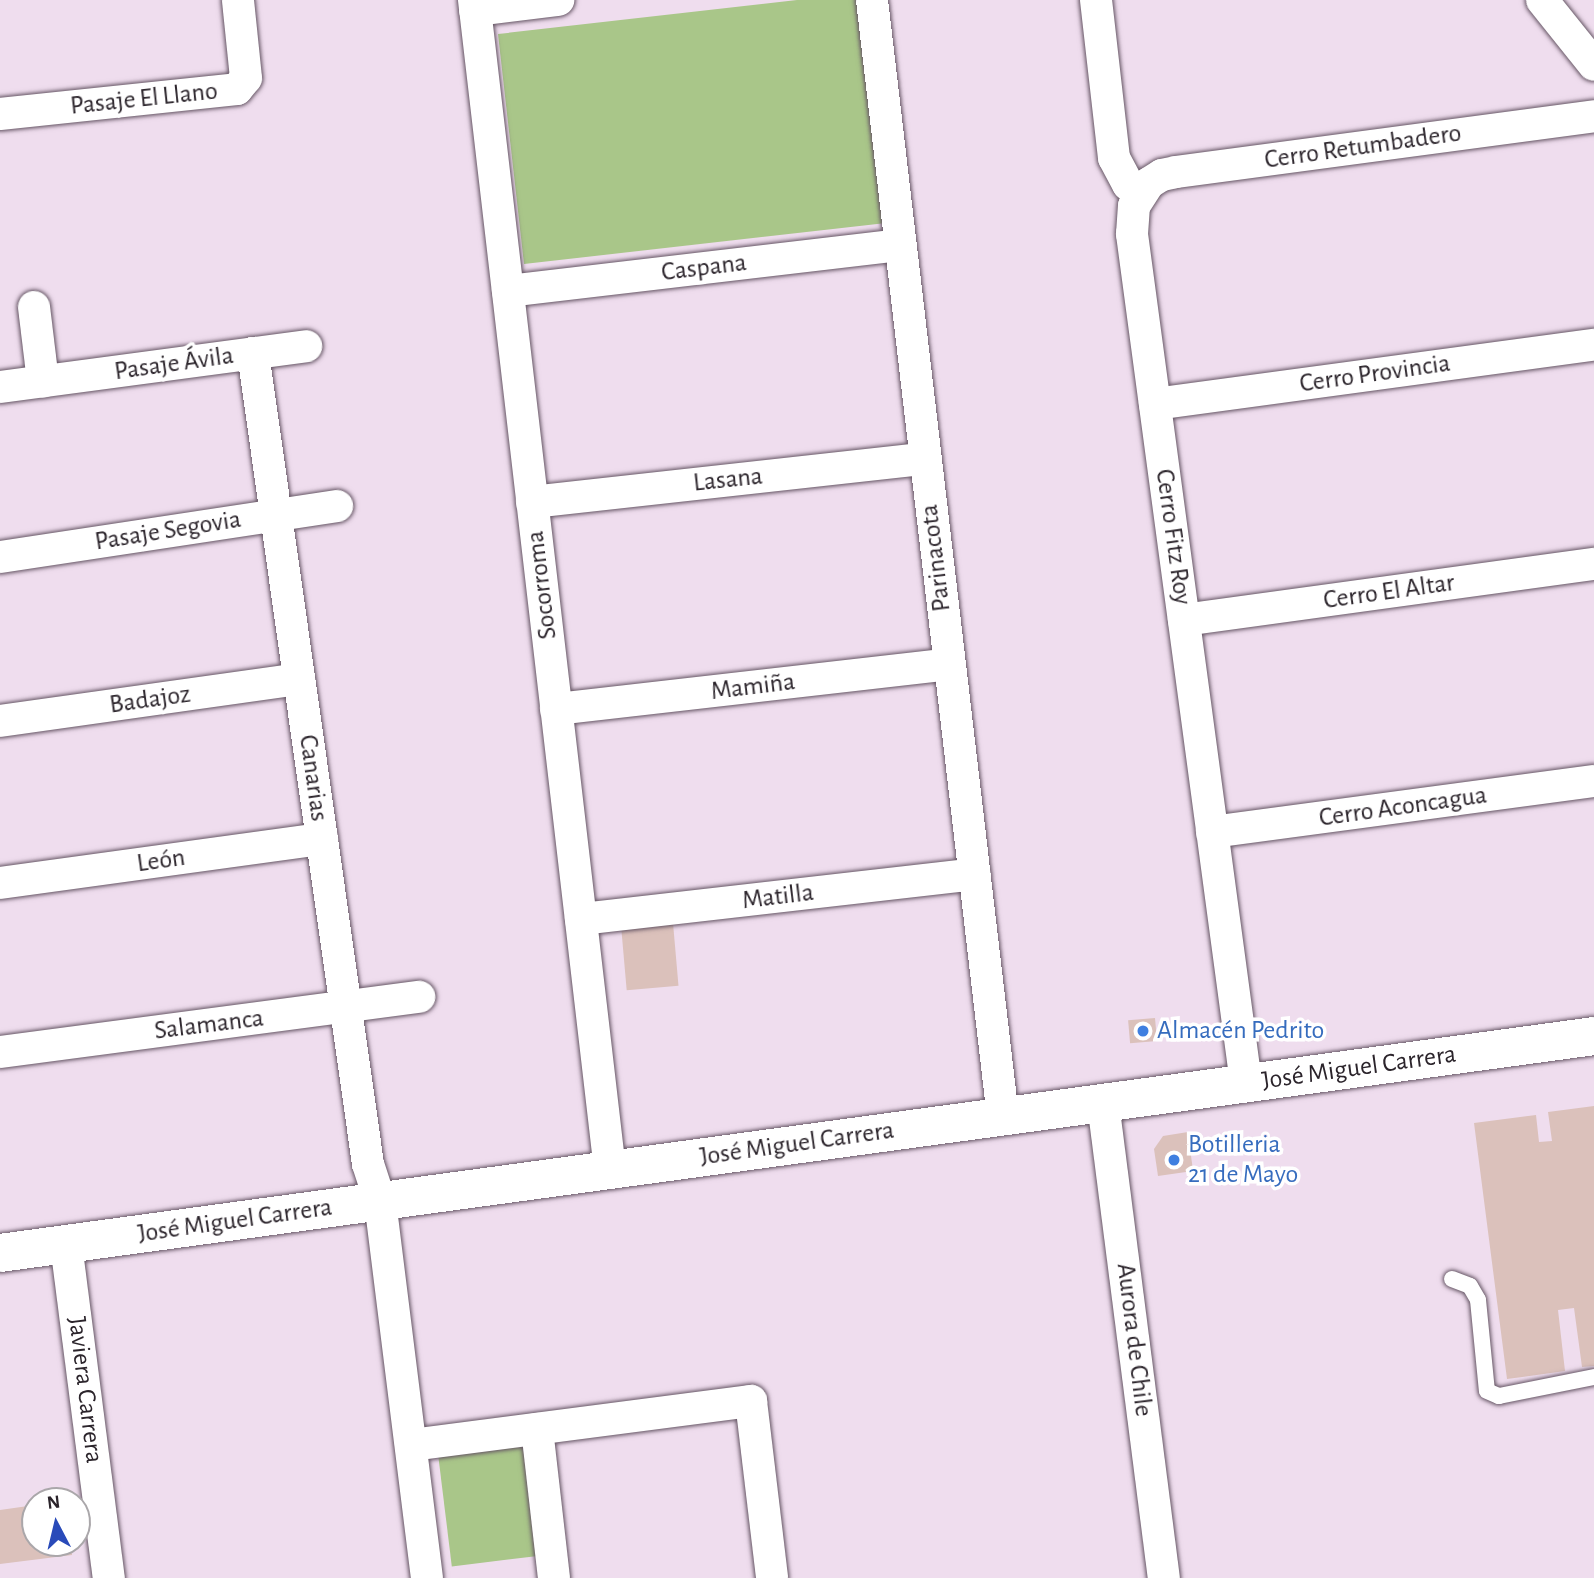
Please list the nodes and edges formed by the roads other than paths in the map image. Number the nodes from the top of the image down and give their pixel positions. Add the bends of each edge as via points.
1 (238, 0) edge
2 (558, 0) edge
3 (872, 0) edge
4 (1096, 0) edge
5 (1542, 0) edge
6 (474, 5) edge
7 (1594, 65) edge
8 (0, 114) edge
9 (1594, 116) edge
10 (1139, 195) junction
11 (900, 245) junction
12 (508, 292) junction
13 (34, 307) dead end
14 (1594, 345) edge
15 (306, 346) dead end
16 (253, 353) junction
17 (43, 381) junction
18 (0, 387) edge
19 (1155, 404) junction
20 (924, 459) junction
21 (532, 502) junction
22 (337, 506) dead end
23 (276, 515) junction
24 (0, 557) edge
25 (1594, 564) edge
26 (1184, 620) junction
27 (949, 664) junction
28 (299, 679) junction
29 (556, 709) junction
30 (0, 721) edge
31 (1594, 781) edge
32 (1212, 832) junction
33 (322, 839) junction
34 (974, 874) junction
35 (0, 883) edge
36 (581, 919) junction
37 (419, 997) dead end
38 (346, 1007) junction
39 (1594, 1036) edge
40 (0, 1052) edge
41 (1246, 1083) junction
42 (1103, 1103) junction
43 (1003, 1116) junction
44 (610, 1170) junction
45 (380, 1201) junction
46 (66, 1244) junction
47 (0, 1253) edge
48 (1451, 1279) dead end
49 (1594, 1377) edge
50 (537, 1429) junction
51 (411, 1445) junction
52 (108, 1578) edge
53 (427, 1578) edge
54 (554, 1578) edge
55 (772, 1578) edge
56 (1164, 1578) edge

1 - 8 street, Pasaje El Llano via 246,78 237,89
2 - 6 street
3 - 11 street, Parinacota
4 - 10 street via 1114,158
5 - 7 street
6 - 12 street, Socorroma
9 - 10 street, Cerro Retumbadero via 1177,172 1162,175
10 - 19 street, Cerro Fitz Roy via 1131,220
11 - 12 street, Caspana
11 - 20 street, Parinacota
12 - 21 street, Socorroma
13 - 17 street
14 - 19 street, Cerro Provincia
15 - 16 street, Pasaje Ávila
16 - 17 street, Pasaje Ávila
16 - 23 street, Canarias
17 - 18 street, Pasaje Ávila
19 - 26 street, Cerro Fitz Roy
20 - 21 street, Lasana
20 - 27 street, Parinacota
21 - 29 street, Socorroma
22 - 23 street, Pasaje Segovia
23 - 24 street, Pasaje Segovia
23 - 28 street, Canarias
25 - 26 street, Cerro El Altar
26 - 32 street, Cerro Fitz Roy
27 - 29 street, Mamiña
27 - 34 street, Parinacota
28 - 30 street, Badajoz
28 - 33 street, Canarias
29 - 36 street, Socorroma
31 - 32 street, Cerro Aconcagua
32 - 41 street, Cerro Fitz Roy
33 - 35 street, León
33 - 38 street, Canarias
34 - 36 street, Matilla
34 - 43 street, Parinacota
36 - 44 street, Socorroma
37 - 38 street, Salamanca
38 - 40 street, Salamanca
38 - 45 street, Canarias via 368,1164
39 - 41 street, José Miguel Carrera
41 - 42 street, José Miguel Carrera
42 - 43 street, José Miguel Carrera
42 - 56 street, Aurora de Chile
43 - 44 street, José Miguel Carrera
44 - 45 street, José Miguel Carrera
45 - 46 street, José Miguel Carrera
45 - 51 street, Canarias
46 - 47 street, José Miguel Carrera
46 - 52 street, Javiera Carrera
48 - 49 lane via 1471,1286 1478,1300 1487,1391 1499,1396
50 - 51 street
50 - 54 street
50 - 55 street via 751,1401
51 - 53 street, Canarias

